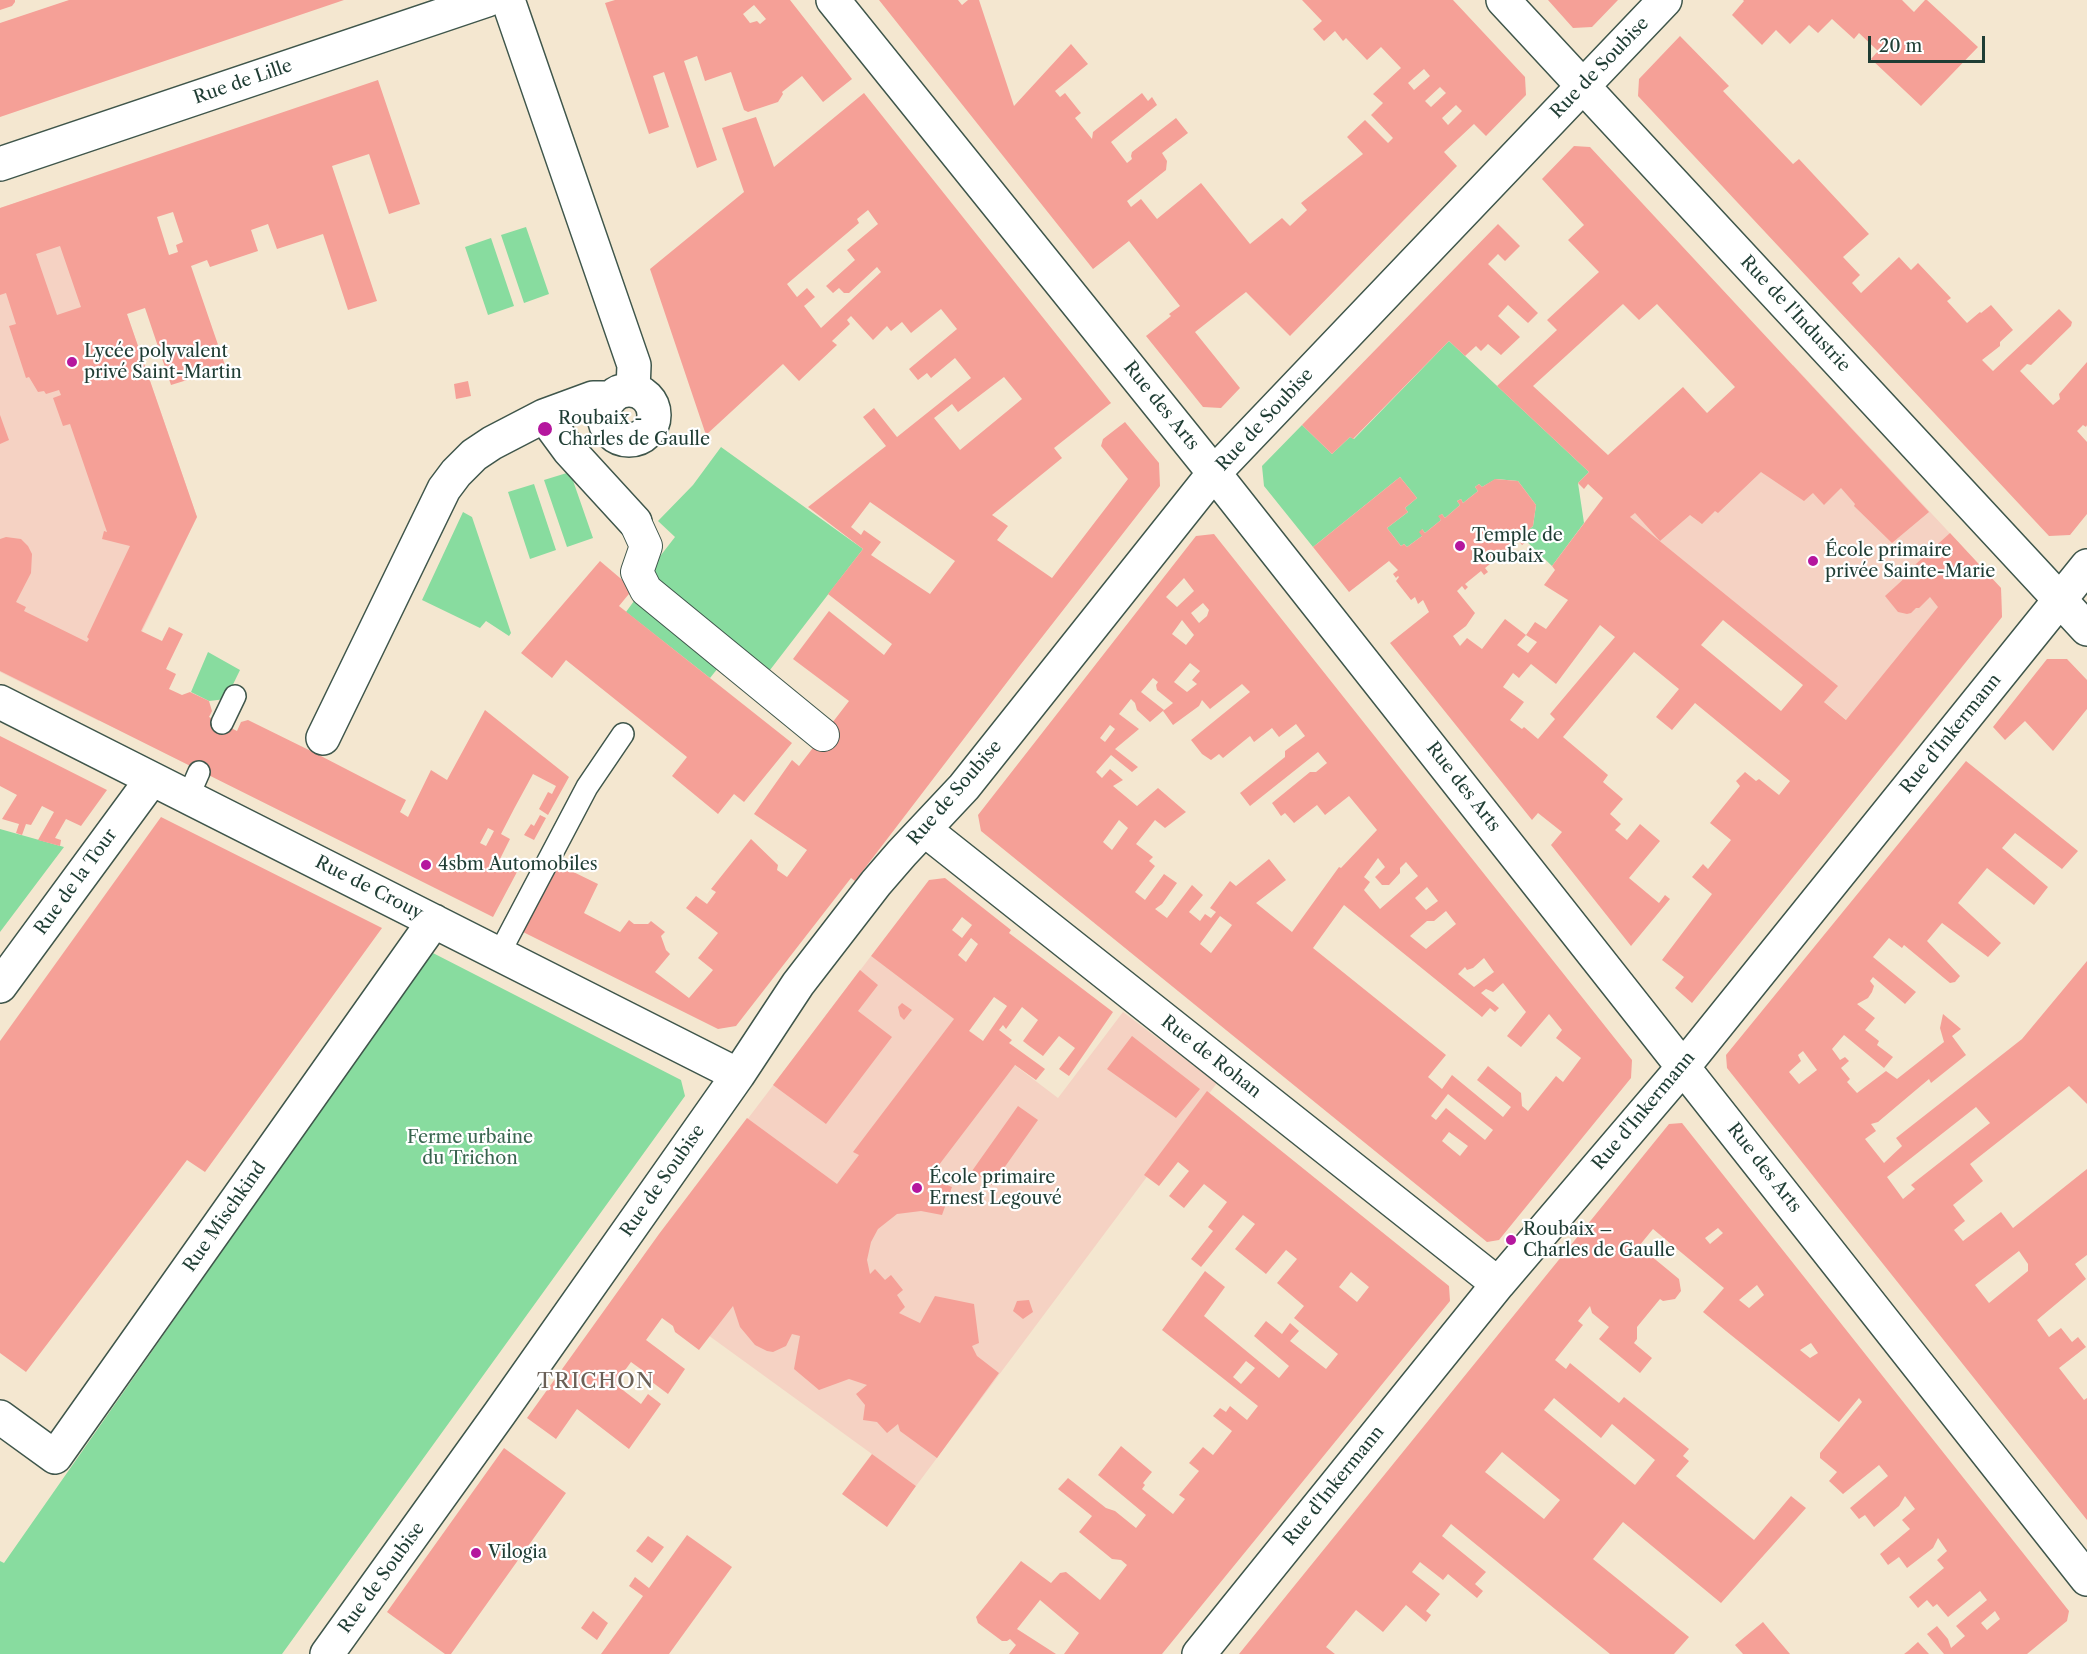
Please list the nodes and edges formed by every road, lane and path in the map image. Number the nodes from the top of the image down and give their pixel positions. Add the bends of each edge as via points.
1 (487, 0) edge
2 (508, 0) edge
3 (832, 0) edge
4 (1503, 0) edge
5 (1665, 0) edge
6 (1582, 85) junction
7 (0, 164) edge
8 (544, 416) junction
9 (1214, 473) junction
10 (634, 522) joint
11 (2087, 567) edge
12 (2060, 600) junction
13 (2087, 628) edge
14 (235, 696) dead end
15 (0, 702) edge
16 (222, 723) dead end
17 (623, 734) dead end
18 (824, 735) dead end
19 (323, 738) dead end
20 (152, 779) junction
21 (925, 830) junction
22 (434, 921) junction
23 (499, 954) junction
24 (0, 986) edge
25 (1684, 1066) junction
26 (738, 1075) junction
27 (1498, 1284) junction
28 (0, 1417) edge
29 (2087, 1579) edge
30 (327, 1654) edge
31 (1199, 1654) edge

1 - 7 street, Rue de Lille
2 - 8 street via 635,376 622,394 593,398
3 - 9 street, Rue des Arts
4 - 6 street, Rue de l'Industrie
5 - 6 street, Rue de Soubise
6 - 9 street, Rue de Soubise
6 - 12 street, Rue de l'Industrie
8 - 10 street via 568,450
8 - 19 street via 474,455 450,481
9 - 21 street, Rue de Soubise via 964,787
9 - 25 street, Rue des Arts
10 - 18 street via 646,546 637,572 646,590
11 - 12 street, Rue d'Inkermann
12 - 13 street, Rue de l'Industrie
12 - 25 street, Rue d'Inkermann
14 - 16 lane
15 - 20 street, Rue de Crouy
17 - 23 lane via 587,787
20 - 22 street, Rue de Crouy via 194,785
20 - 24 street, Rue de la Tour
21 - 26 street, Rue de Soubise via 876,883 798,984
21 - 27 street, Rue de Rohan
22 - 23 street, Rue de Crouy
22 - 28 street, Rue Mischkind via 55,1457
23 - 26 street, Rue de Crouy
25 - 27 street, Rue d'Inkermann
25 - 29 street, Rue des Arts
26 - 30 street, Rue de Soubise
27 - 31 street, Rue d'Inkermann

